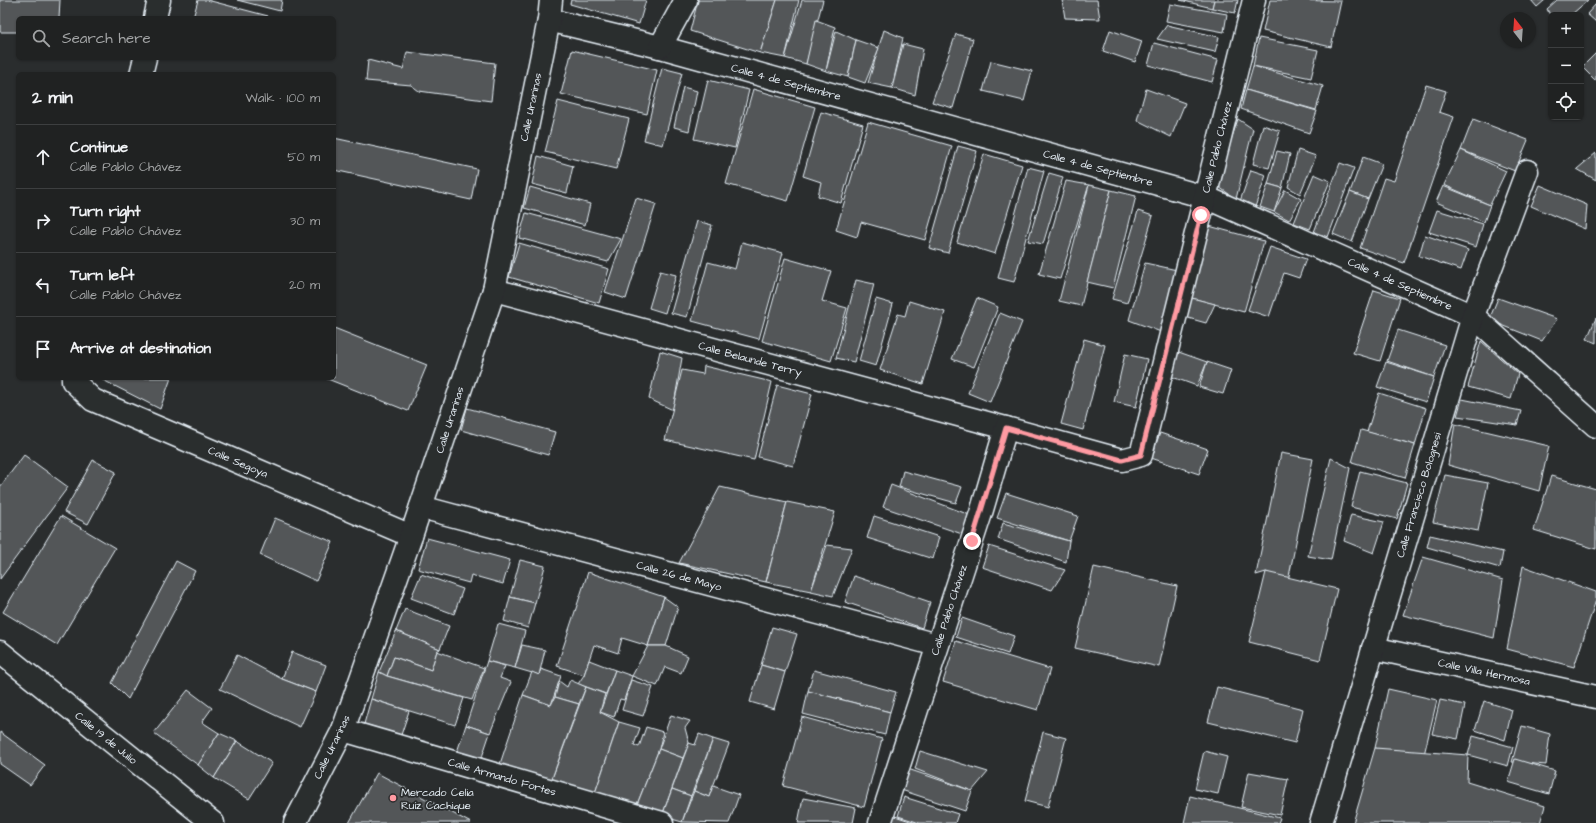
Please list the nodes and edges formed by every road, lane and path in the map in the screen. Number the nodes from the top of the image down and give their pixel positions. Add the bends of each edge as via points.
1 (159, 0) edge
2 (686, 0) edge
3 (1254, 0) edge
4 (550, 10) edge
5 (155, 16) edge
6 (660, 47) junction
7 (145, 60) edge
8 (142, 72) edge
9 (1527, 171) dead end
10 (1205, 197) junction
11 (494, 290) junction
12 (1473, 316) junction
13 (73, 380) edge
14 (1596, 426) edge
15 (1006, 428) junction
16 (421, 507) junction
17 (411, 536) junction
18 (937, 645) junction
19 (1373, 648) junction
20 (0, 652) edge
21 (1596, 697) edge
22 (343, 730) junction
23 (213, 823) edge
24 (294, 823) edge
25 (662, 823) edge
26 (880, 823) edge
27 (1322, 823) edge

1 - 5 street
2 - 6 street
3 - 10 street, Calle Pablo Chávez
4 - 6 street, Calle 4 de Septiembre
4 - 11 street, Calle Urarinas
6 - 10 street, Calle 4 de Septiembre
7 - 8 street
9 - 12 street, Calle Francisco Bolognesi
10 - 12 street, Calle 4 de Septiembre
10 - 15 street, Calle Pablo Chávez via 1141,455 1122,460
11 - 15 street, Calle Belaunde Terry
11 - 16 street, Calle Urarinas
12 - 14 street, Calle 4 de Septiembre
12 - 19 street, Calle Francisco Bolognesi
13 - 17 street, Calle Segoya via 94,400
15 - 18 street, Calle Pablo Chávez
16 - 17 street, Calle Urarinas
16 - 18 street, Calle 26 de Mayo
17 - 22 street, Calle Urarinas
18 - 26 street, Calle Pablo Chávez
19 - 21 street, Calle Villa Hermosa
19 - 27 street, Calle Francisco Bolognesi
20 - 23 street, Calle 19 de Julio
22 - 24 street, Calle Urarinas
22 - 25 street, Calle Armando Fortes

